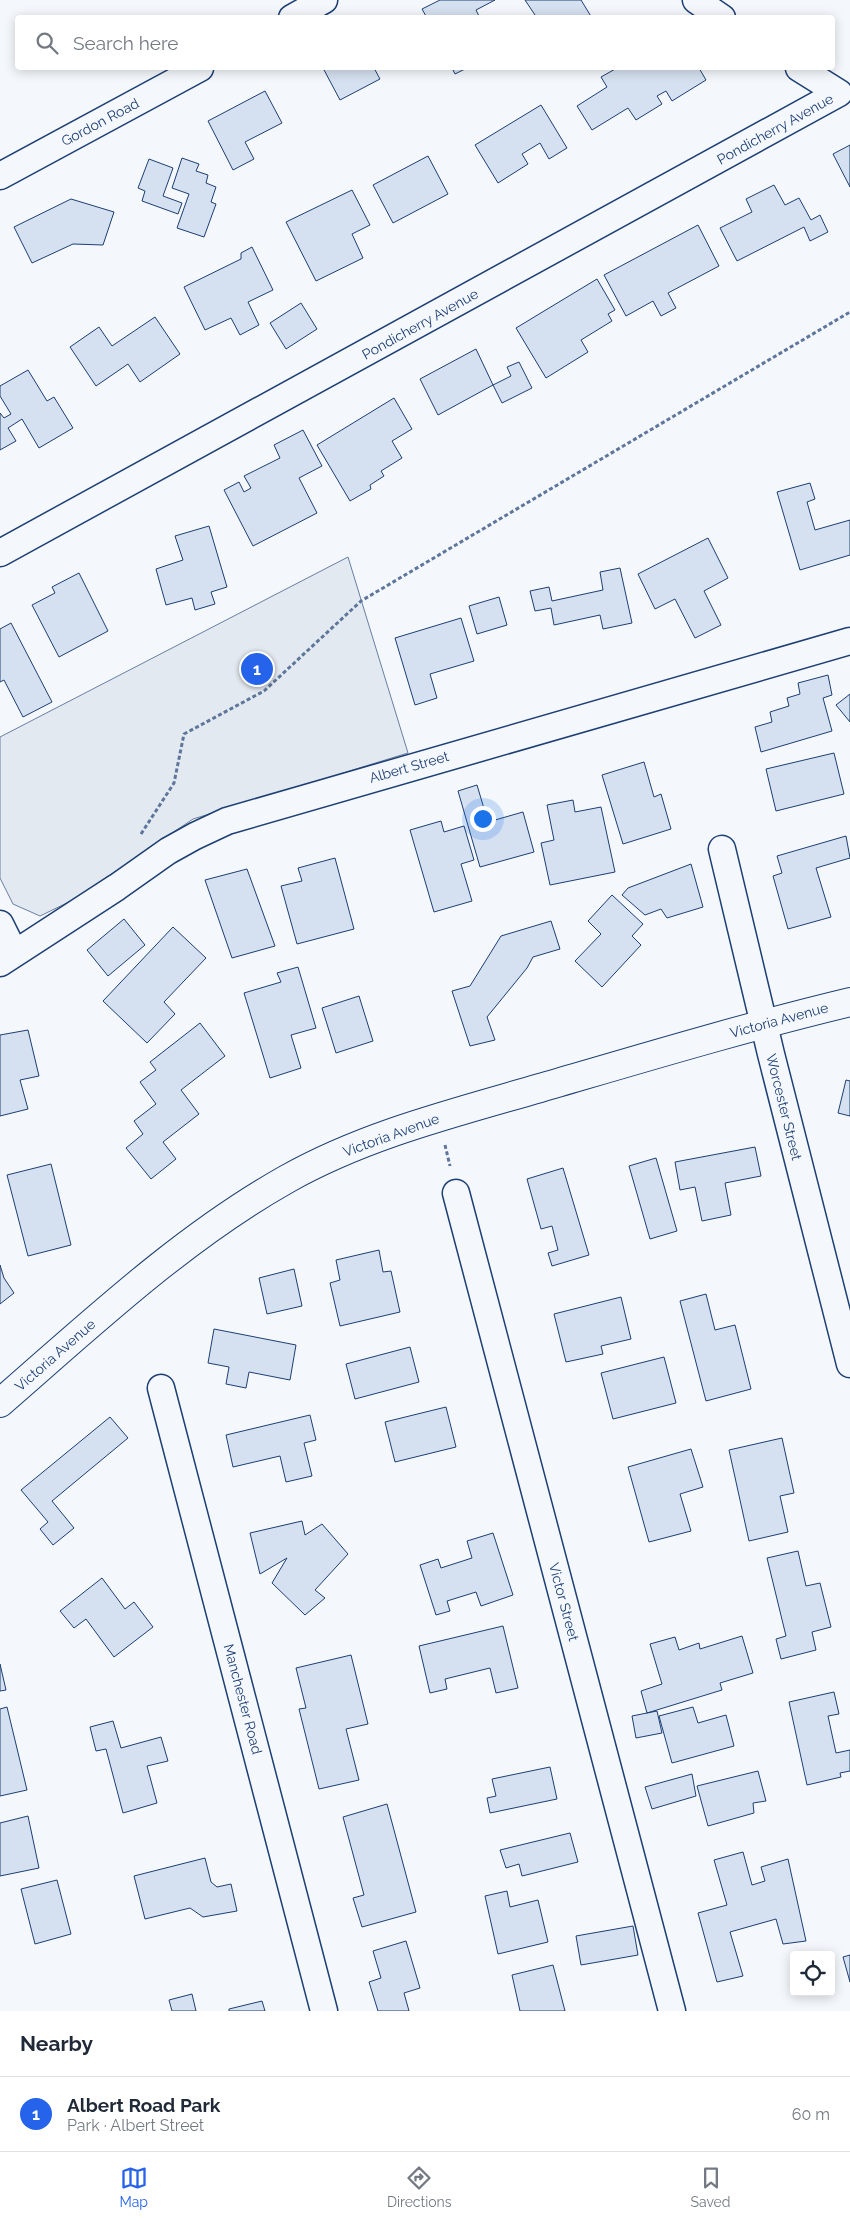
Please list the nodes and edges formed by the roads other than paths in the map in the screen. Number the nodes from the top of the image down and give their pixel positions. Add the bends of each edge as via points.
1 (324, 0) edge
2 (696, 0) edge
3 (297, 15) edge
4 (718, 15) edge
5 (196, 70) edge
6 (802, 70) edge
7 (0, 176) edge
8 (0, 553) edge
9 (850, 641) edge
10 (722, 849) dead end
11 (0, 924) edge
12 (7, 957) edge
13 (850, 1002) edge
14 (763, 1022) junction
15 (456, 1194) dead end
16 (850, 1364) edge
17 (161, 1388) dead end
18 (0, 1403) edge
19 (324, 2011) edge
20 (672, 2011) edge

1 - 3 street
2 - 4 street
5 - 7 street, Gordon Road
6 - 8 street, Pondicherry Avenue via 839,94
9 - 12 street, Albert Street via 227,821 168,851
10 - 14 street, Worcester Street
11 - 12 street
13 - 14 street, Victoria Avenue
14 - 16 street, Worcester Street
14 - 18 street, Victoria Avenue via 367,1141 288,1178 209,1227
15 - 20 street, Victor Street
17 - 19 street, Manchester Road

